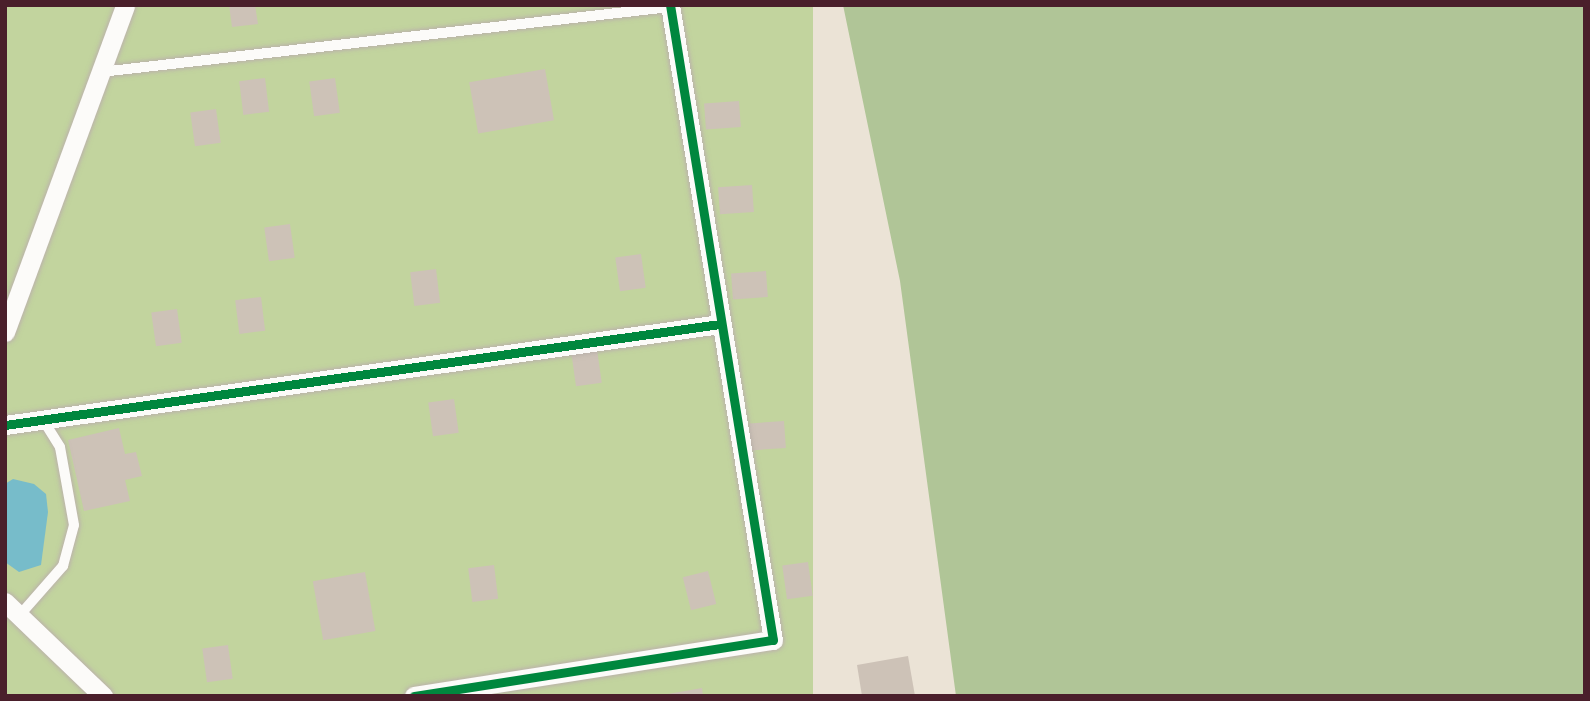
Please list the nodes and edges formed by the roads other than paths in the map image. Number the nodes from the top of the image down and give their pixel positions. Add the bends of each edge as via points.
1 (125, 5) edge
2 (670, 6) edge
3 (101, 72) junction
4 (720, 324) junction
5 (5, 332) edge
6 (43, 420) junction
7 (5, 425) edge
8 (5, 602) edge
9 (19, 616) junction
10 (103, 696) edge
11 (414, 696) edge

1 - 3 street
2 - 3 lane
2 - 4 street
3 - 5 street
4 - 6 street
4 - 11 street via 773,640
6 - 7 street
6 - 9 lane via 60,447 74,525 63,566
8 - 9 street
9 - 10 street

